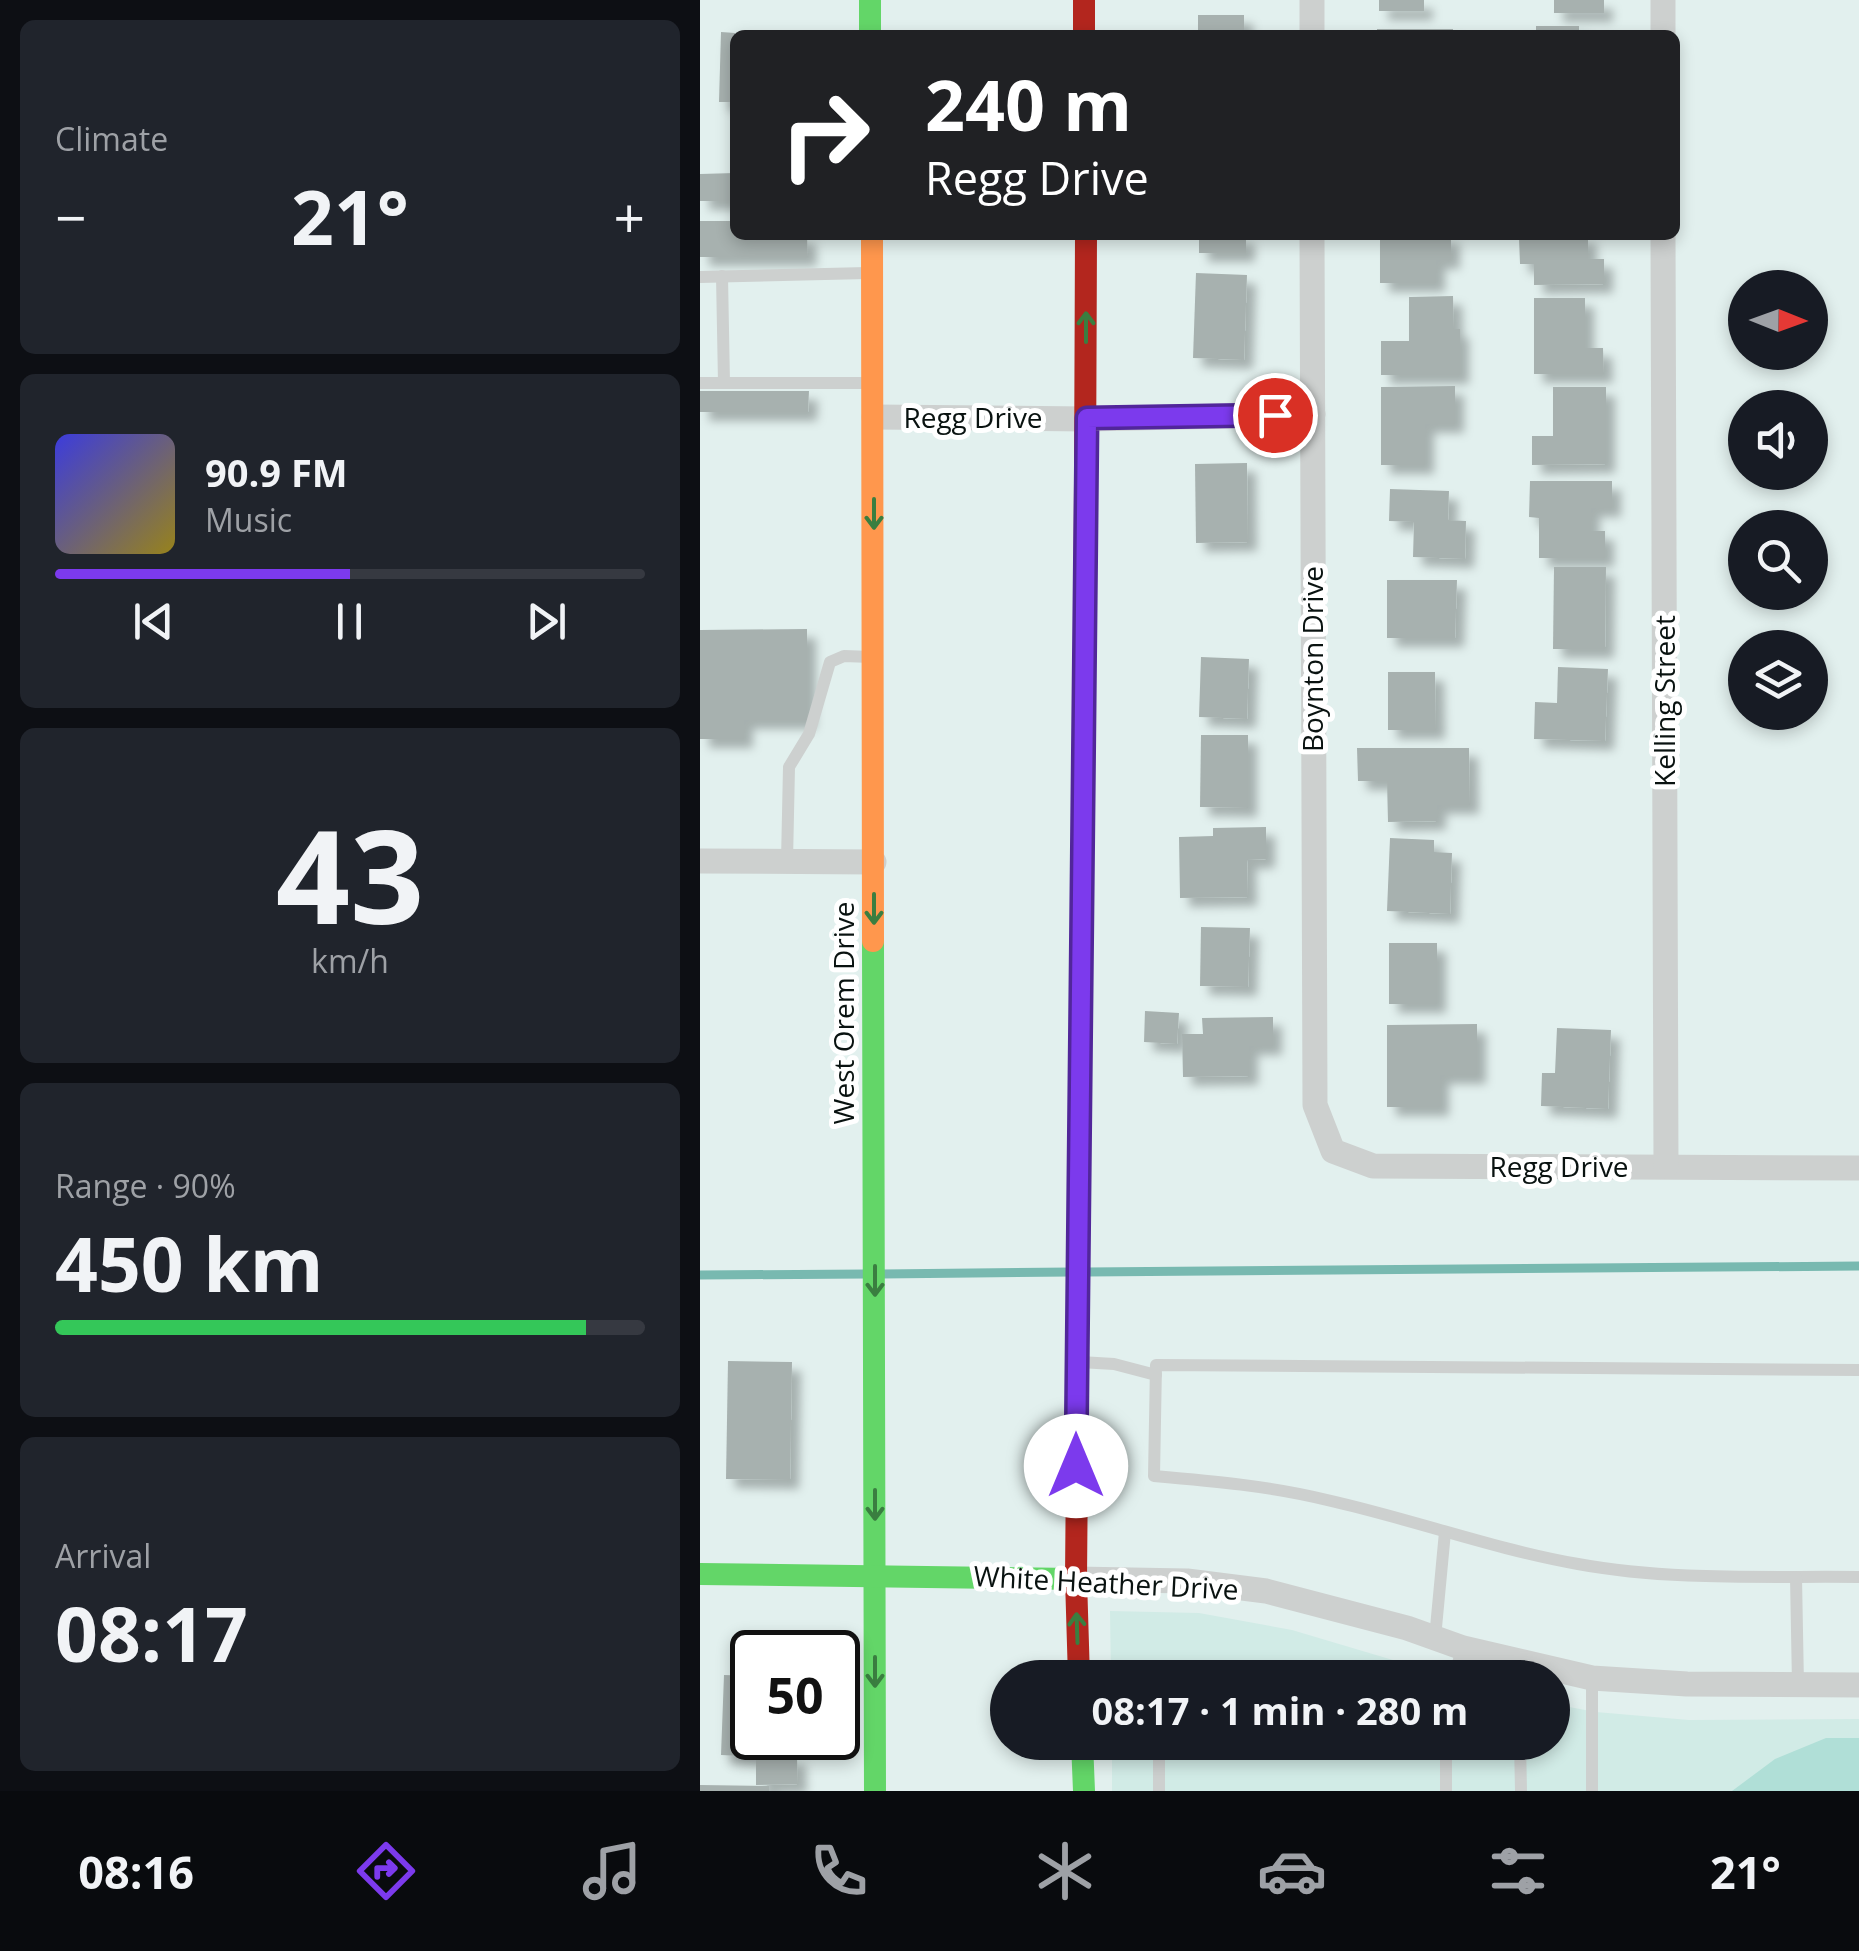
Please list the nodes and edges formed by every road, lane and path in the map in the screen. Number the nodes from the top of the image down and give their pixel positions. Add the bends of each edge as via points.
1 (870, 0) edge
2 (1084, 0) edge
3 (1312, 0) edge
4 (1662, 0) edge
5 (870, 30) edge
6 (1084, 30) edge
7 (1312, 30) edge
8 (1663, 30) edge
9 (872, 240) edge
10 (1086, 240) edge
11 (1312, 240) edge
12 (1663, 240) edge
13 (872, 273) junction
14 (700, 276) edge
15 (722, 276) junction
16 (700, 383) edge
17 (724, 383) junction
18 (873, 383) junction
19 (1313, 414) junction
20 (874, 417) junction
21 (1087, 418) junction
22 (874, 656) junction
23 (700, 861) edge
24 (787, 861) junction
25 (874, 862) junction
26 (1314, 1084) joint
27 (1666, 1166) junction
28 (1859, 1168) edge
29 (1077, 1362) junction
30 (1859, 1370) edge
31 (1156, 1375) junction
32 (1445, 1532) junction
33 (700, 1574) edge
34 (875, 1574) junction
35 (1796, 1576) junction
36 (1859, 1577) edge
37 (1076, 1580) junction
38 (1435, 1638) junction
39 (1463, 1648) junction
40 (1078, 1660) edge
41 (1459, 1660) edge
42 (1494, 1660) edge
43 (1570, 1676) edge
44 (1592, 1678) junction
45 (1798, 1685) junction
46 (1859, 1685) edge
47 (1083, 1760) edge
48 (1159, 1760) edge
49 (1446, 1760) edge
50 (1520, 1760) edge
51 (875, 1791) edge
52 (1084, 1791) edge
53 (1158, 1791) edge
54 (1446, 1791) edge
55 (1520, 1791) edge
56 (1592, 1791) edge

1 - 5 main road
2 - 6 main road
3 - 7 street
4 - 8 street
9 - 13 main road, West Orem Drive
21 -> 10 main road
11 - 19 street, Boynton Drive
12 - 27 street, Kelling Street
13 - 15 lane
13 - 18 main road, West Orem Drive
14 - 15 lane
15 - 17 lane
16 - 17 lane
17 - 18 lane
18 - 20 main road, West Orem Drive
19 - 21 street, Regg Drive
19 - 26 street, Boynton Drive
20 - 21 street, Regg Drive
20 -> 22 main road, West Orem Drive
21 - 29 main road
22 - 24 lane via 830,662 809,734 790,767
22 - 25 main road, West Orem Drive
23 - 24 street
24 - 25 street
25 -> 34 main road, West Orem Drive
26 - 27 street, Regg Drive via 1314,1104 1332,1150 1373,1166
27 - 28 street, Regg Drive
29 - 31 lane
29 - 37 main road
30 - 31 lane via 1156,1365
31 - 32 lane via 1154,1476 1326,1499
32 - 35 lane via 1510,1551 1654,1574
32 - 38 lane
33 - 34 main road, White Heather Drive
34 - 37 main road, White Heather Drive
34 -> 51 main road, West Orem Drive
35 - 36 lane
35 - 45 lane
37 - 38 street, White Heather Drive via 1266,1591
40 -> 37 main road
38 - 39 street, White Heather Drive
39 - 41 lane
39 - 42 street, White Heather Drive
43 - 44 street, White Heather Drive
44 - 45 street, White Heather Drive
44 - 56 lane
45 - 46 street, White Heather Drive
47 - 52 main road
48 - 53 lane
49 - 54 lane
50 - 55 lane

